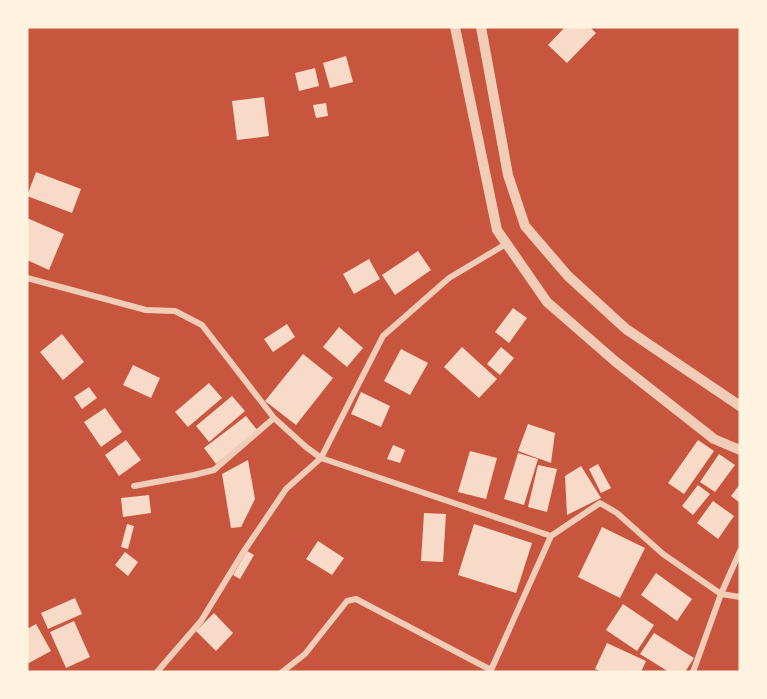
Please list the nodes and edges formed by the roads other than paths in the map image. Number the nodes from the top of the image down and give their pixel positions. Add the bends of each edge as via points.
1 (455, 27) edge
2 (481, 27) edge
3 (506, 244) junction
4 (27, 278) edge
5 (740, 406) edge
6 (274, 418) junction
7 (740, 450) edge
8 (321, 458) junction
9 (134, 486) dead end
10 (551, 536) junction
11 (740, 551) edge
12 (721, 594) junction
13 (740, 597) edge
14 (157, 672) edge
15 (282, 672) edge
16 (693, 672) edge

1 - 3 street via 496,230
2 - 5 street via 508,175 525,226 568,276 626,329
3 - 7 street via 547,302 714,439
3 - 8 street via 449,279 383,336
4 - 6 street via 146,310 174,311 202,325
6 - 8 street
6 - 9 street via 214,470
8 - 10 street
8 - 14 street via 286,489 201,621
10 - 12 street via 600,503
10 - 15 street via 491,670 356,599 347,602 305,654
11 - 12 street
12 - 13 street
12 - 16 street

